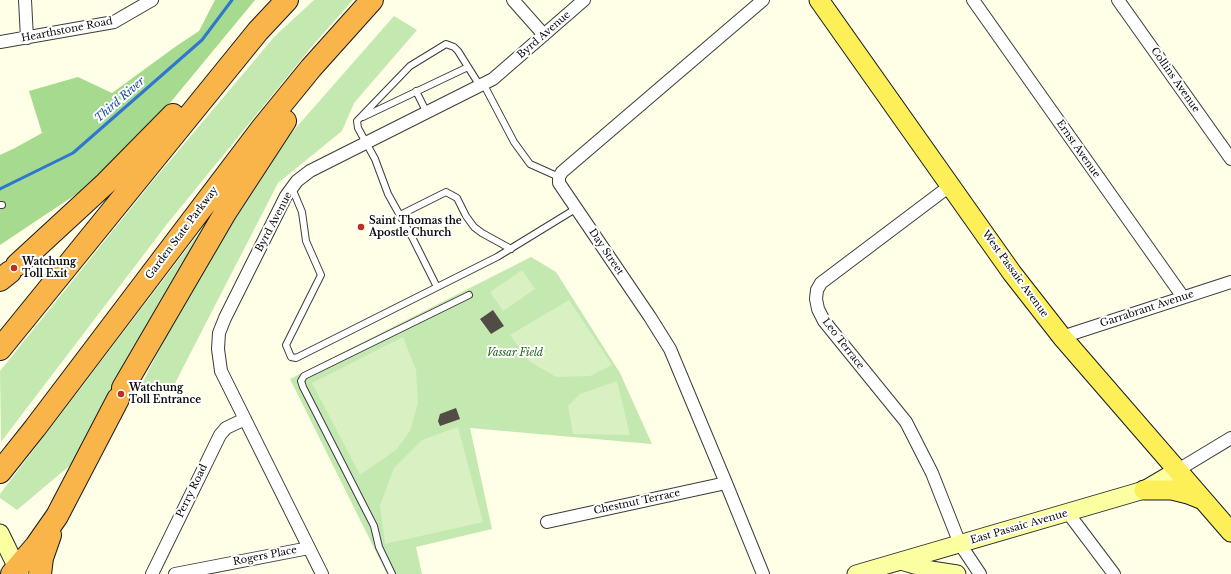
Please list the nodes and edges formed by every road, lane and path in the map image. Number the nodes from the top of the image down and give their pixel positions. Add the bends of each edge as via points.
1 (25, 0) edge
2 (152, 0) edge
3 (287, 0) edge
4 (514, 0) edge
5 (584, 0) edge
6 (763, 0) edge
7 (819, 0) edge
8 (972, 0) edge
9 (1118, 0) edge
10 (366, 6) edge
11 (258, 31) junction
12 (544, 35) junction
13 (27, 38) junction
14 (0, 42) edge
15 (468, 67) junction
16 (482, 86) junction
17 (416, 92) junction
18 (427, 113) junction
19 (359, 118) junction
20 (366, 143) junction
21 (1231, 159) edge
22 (560, 177) junction
23 (951, 185) junction
24 (292, 188) junction
25 (576, 208) junction
26 (400, 215) junction
27 (511, 249) junction
28 (9, 272) edge
29 (1231, 282) edge
30 (437, 287) junction
31 (469, 295) dead end
32 (1183, 298) junction
33 (1062, 337) junction
34 (0, 349) edge
35 (245, 420) junction
36 (1231, 438) edge
37 (1178, 470) junction
38 (0, 472) edge
39 (726, 483) junction
40 (1144, 490) junction
41 (1204, 501) junction
42 (1068, 513) junction
43 (57, 516) junction
44 (547, 522) dead end
45 (1231, 532) edge
46 (0, 533) edge
47 (960, 544) junction
48 (308, 548) junction
49 (901, 561) junction
50 (16, 572) edge
51 (40, 574) edge
52 (152, 574) edge
53 (175, 574) edge
54 (322, 574) edge
55 (392, 574) edge
56 (763, 574) edge
57 (856, 574) edge
58 (957, 574) edge
59 (980, 574) edge
60 (1114, 574) edge

1 - 13 street
2 - 13 street, Hearthstone Road via 114,22
3 - 11 highway
4 - 12 street
5 - 12 street, Byrd Avenue
6 - 22 street via 562,172
7 - 23 main road, West Passaic Avenue
8 - 32 street, Ernst Avenue
9 - 21 street, Collins Avenue
10 - 38 highway, Garden State Parkway via 263,127
10 - 43 highway via 256,163 225,212 120,394
11 - 28 highway via 141,148
11 - 34 highway
12 - 16 street, Byrd Avenue
13 - 14 street, Hearthstone Road
15 - 16 lane
15 - 17 lane
15 - 19 lane via 454,47 446,44 410,66
16 - 18 street, Byrd Avenue
16 - 22 lane via 514,142 530,164
17 - 18 lane
17 - 19 lane
18 - 20 street, Byrd Avenue
19 - 20 lane via 356,124
20 - 24 street, Byrd Avenue via 310,171
20 - 26 lane
22 - 25 street, Day Street via 559,183
23 - 33 main road, West Passaic Avenue via 1012,272
23 - 47 street, Leo Terrace via 821,283 816,299 824,321 906,422 932,474
24 - 30 lane via 302,212 306,241 321,275 286,345 291,357 296,358
24 - 35 street, Byrd Avenue via 219,333 218,349 222,371
25 - 27 lane
25 - 39 street, Day Street via 670,349
26 - 27 lane via 446,192 457,198 474,227
26 - 30 lane
27 - 30 lane
29 - 32 street, Garrabrant Avenue
31 - 55 lane via 304,376 301,381 374,526 379,548
32 - 33 street, Garrabrant Avenue
33 - 37 main road, West Passaic Avenue
35 - 48 street, Byrd Avenue
35 - 52 street, Perry Road via 226,428 220,435
36 - 37 street
37 - 40 main road, East Passaic Avenue
37 - 41 main road, West Passaic Avenue
39 - 44 street, Chestnut Terrace
39 - 56 street, Day Street
40 - 41 main road via 1172,490
40 - 42 main road, East Passaic Avenue
41 - 45 main road, West Passaic Avenue
42 - 47 main road, East Passaic Avenue
42 - 60 street
43 - 50 highway
43 - 51 highway via 42,558
46 - 50 main road
47 - 49 main road, East Passaic Avenue
47 - 59 street, Leo Terrace
48 - 53 street, Rogers Place
48 - 54 street, Byrd Avenue
49 - 57 main road, East Passaic Avenue
49 - 58 main road

